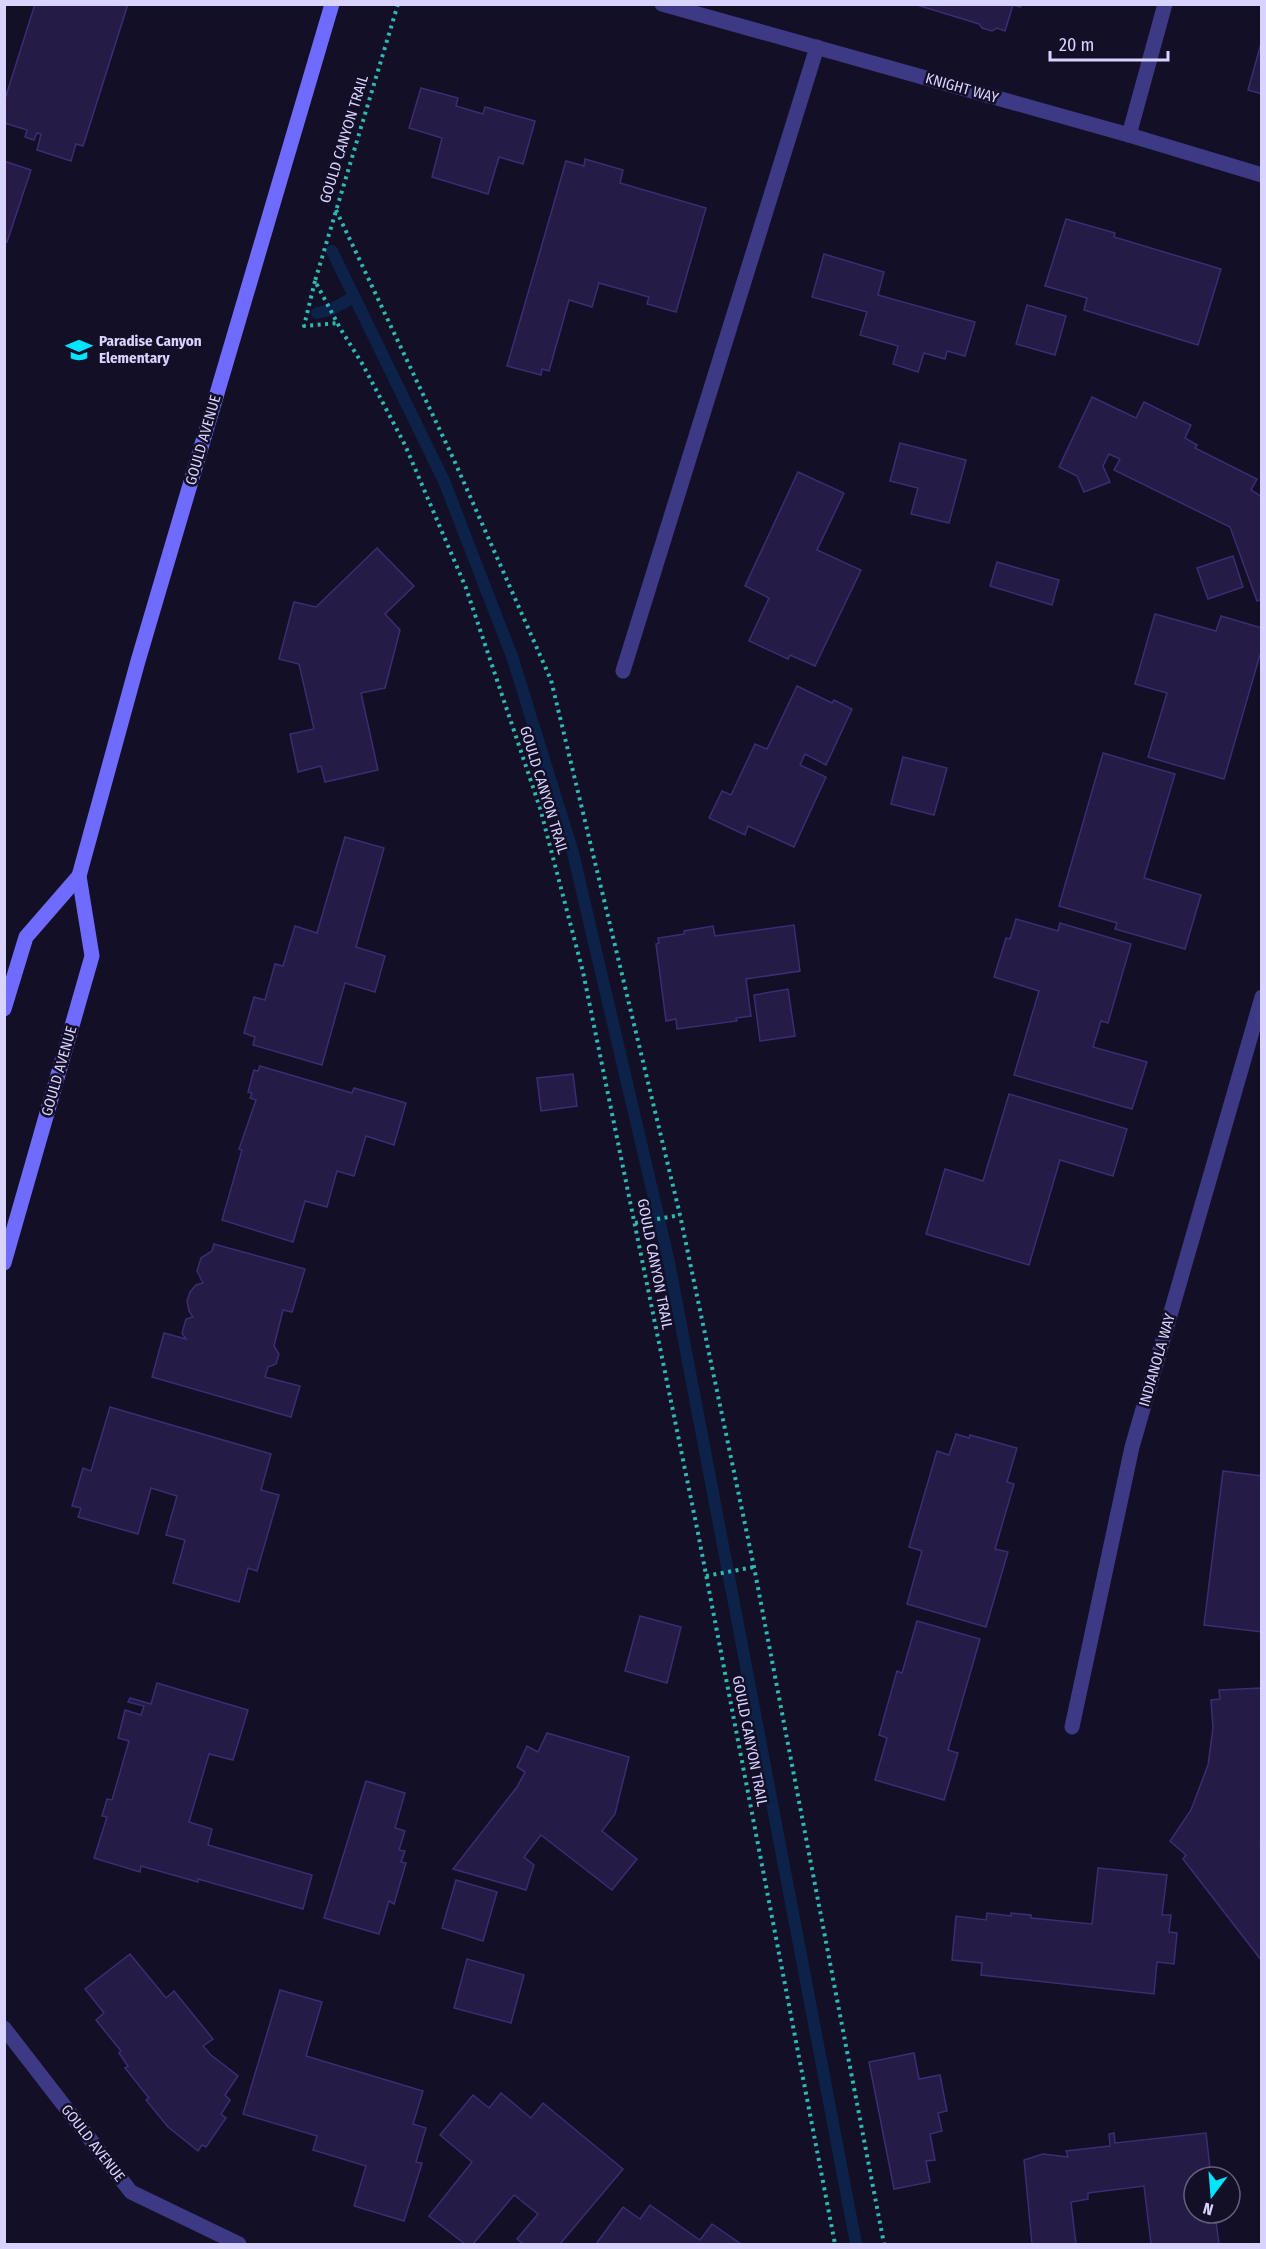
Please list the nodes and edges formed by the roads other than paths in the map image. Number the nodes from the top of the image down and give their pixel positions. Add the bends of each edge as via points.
1 (332, 4) edge
2 (662, 4) edge
3 (1165, 4) edge
4 (817, 47) junction
5 (1129, 135) junction
6 (1262, 175) edge
7 (623, 671) dead end
8 (79, 876) junction
9 (1262, 997) edge
10 (4, 1009) edge
11 (4, 1263) edge
12 (1072, 1727) dead end
13 (4, 2028) edge
14 (239, 2244) edge

1 - 8 street, GOULD AVENUE via 141,649
2 - 4 street, KNIGHT WAY
3 - 5 street
4 - 5 street, KNIGHT WAY
4 - 7 street
5 - 6 street, KNIGHT WAY
8 - 10 street, GOULD AVENUE via 26,937
8 - 11 street, GOULD AVENUE via 92,956
9 - 12 street, INDIANOLA WAY via 1132,1447
13 - 14 street, GOULD AVENUE via 131,2192

